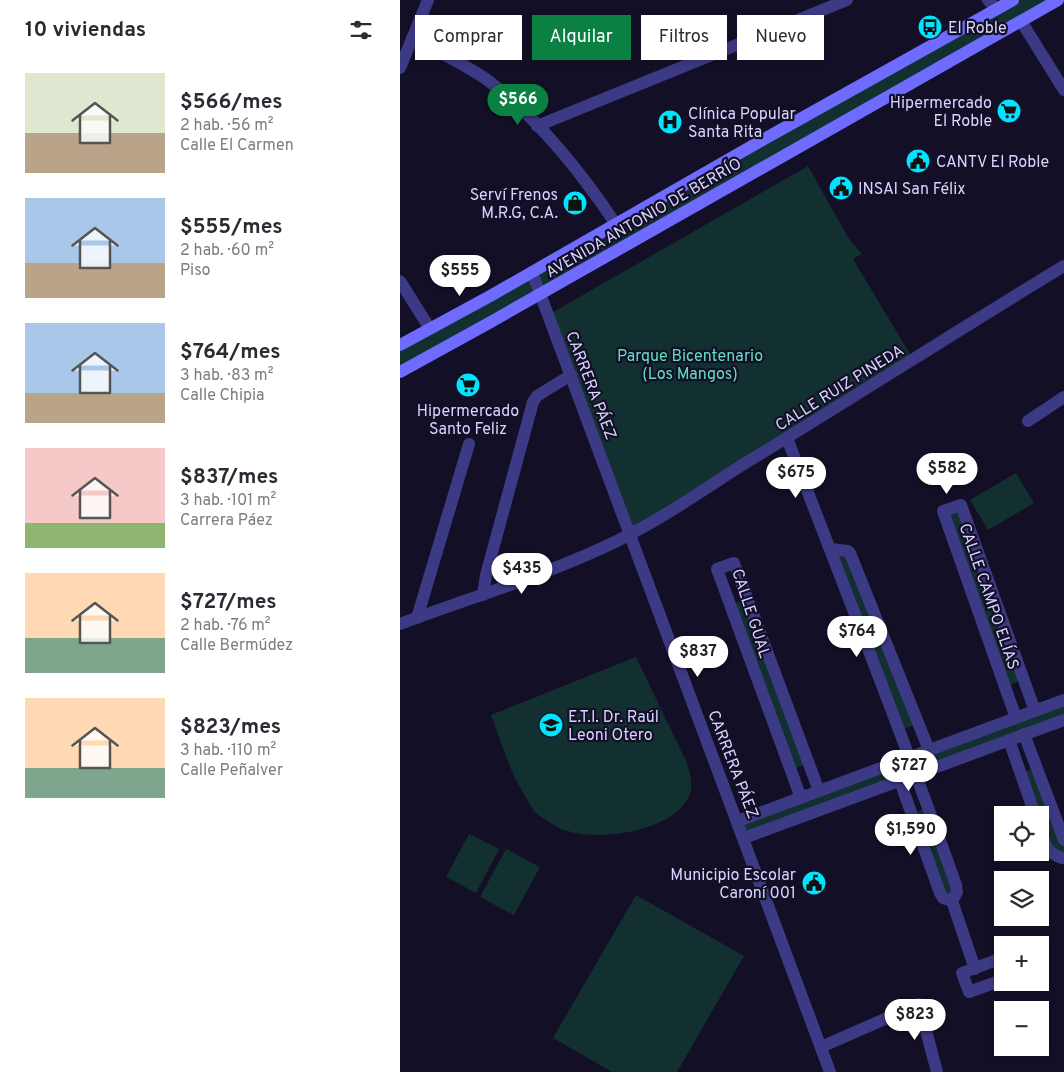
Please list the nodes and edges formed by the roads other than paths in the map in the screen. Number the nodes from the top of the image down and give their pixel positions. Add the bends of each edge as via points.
1 (428, 0) edge
2 (847, 0) edge
3 (1013, 0) edge
4 (1058, 0) edge
5 (992, 4) edge
6 (1021, 21) junction
7 (412, 38) junction
8 (400, 68) edge
9 (1064, 90) edge
10 (538, 126) junction
11 (615, 223) junction
12 (1064, 266) edge
13 (532, 272) junction
14 (400, 281) edge
15 (540, 294) junction
16 (430, 329) junction
17 (400, 345) edge
18 (400, 372) edge
19 (571, 375) junction
20 (1064, 397) edge
21 (1028, 421) dead end
22 (787, 438) junction
23 (469, 444) dead end
24 (630, 533) junction
25 (830, 550) junction
26 (483, 595) junction
27 (418, 618) junction
28 (400, 624) edge
29 (1064, 700) edge
30 (1036, 711) junction
31 (1016, 718) junction
32 (1064, 720) edge
33 (1024, 734) junction
34 (1009, 740) junction
35 (929, 750) junction
36 (910, 757) junction
37 (894, 763) junction
38 (917, 774) junction
39 (900, 780) junction
40 (819, 791) junction
41 (801, 798) junction
42 (1032, 806) edge
43 (738, 821) junction
44 (744, 838) junction
45 (1064, 840) edge
46 (1049, 850) edge
47 (1063, 859) edge
48 (952, 901) junction
49 (994, 961) edge
50 (974, 968) junction
51 (994, 983) edge
52 (821, 1046) junction
53 (830, 1072) edge
54 (937, 1072) edge

1 - 7 street
2 - 10 street
3 - 5 street, AVENIDA ANTONIO DE BERRÍO
4 - 6 street, AVENIDA ANTONIO DE BERRÍO
5 - 11 street, AVENIDA ANTONIO DE BERRÍO
6 - 9 street
6 - 15 street, AVENIDA ANTONIO DE BERRÍO
7 - 8 street
7 - 10 street via 486,79
10 - 11 street via 591,188
11 - 13 street, AVENIDA ANTONIO DE BERRÍO
12 - 22 street, CALLE RUIZ PINEDA
13 - 15 street, CARRERA PÁEZ
13 - 16 street, AVENIDA ANTONIO DE BERRÍO
14 - 16 street
15 - 18 street, AVENIDA ANTONIO DE BERRÍO
15 - 19 street, CARRERA PÁEZ
16 - 17 street, AVENIDA ANTONIO DE BERRÍO
19 - 24 street, CARRERA PÁEZ
19 - 26 street via 537,396 533,402
20 - 21 street
22 - 24 street, CALLE RUIZ PINEDA
22 - 25 street
23 - 27 street
24 - 26 street, CALLE RUIZ PINEDA
24 - 43 street, CARRERA PÁEZ
25 - 35 street via 850,553
25 - 36 street
26 - 27 street, CALLE RUIZ PINEDA
27 - 28 street, CALLE RUIZ PINEDA
29 - 30 street
30 - 31 street
30 - 31 street, CALLE CAMPO ELÍAS via 961,505 943,511
31 - 35 street
32 - 33 street
33 - 34 street
33 - 45 street
34 - 38 street
34 - 42 street
35 - 36 street
36 - 37 street
36 - 38 street
37 - 39 street
37 - 40 street
38 - 39 street
38 - 48 street via 956,885 957,892
39 - 44 street
39 - 48 street via 940,893
40 - 41 street
40 - 41 street, CALLE GUAL via 734,563 718,569
41 - 43 street
43 - 44 street, CARRERA PÁEZ
44 - 52 street, CARRERA PÁEZ
46 - 47 street
48 - 50 street
49 - 50 street
50 - 51 street via 962,973 969,992
52 - 53 street, CARRERA PÁEZ
52 - 54 street via 919,1004

